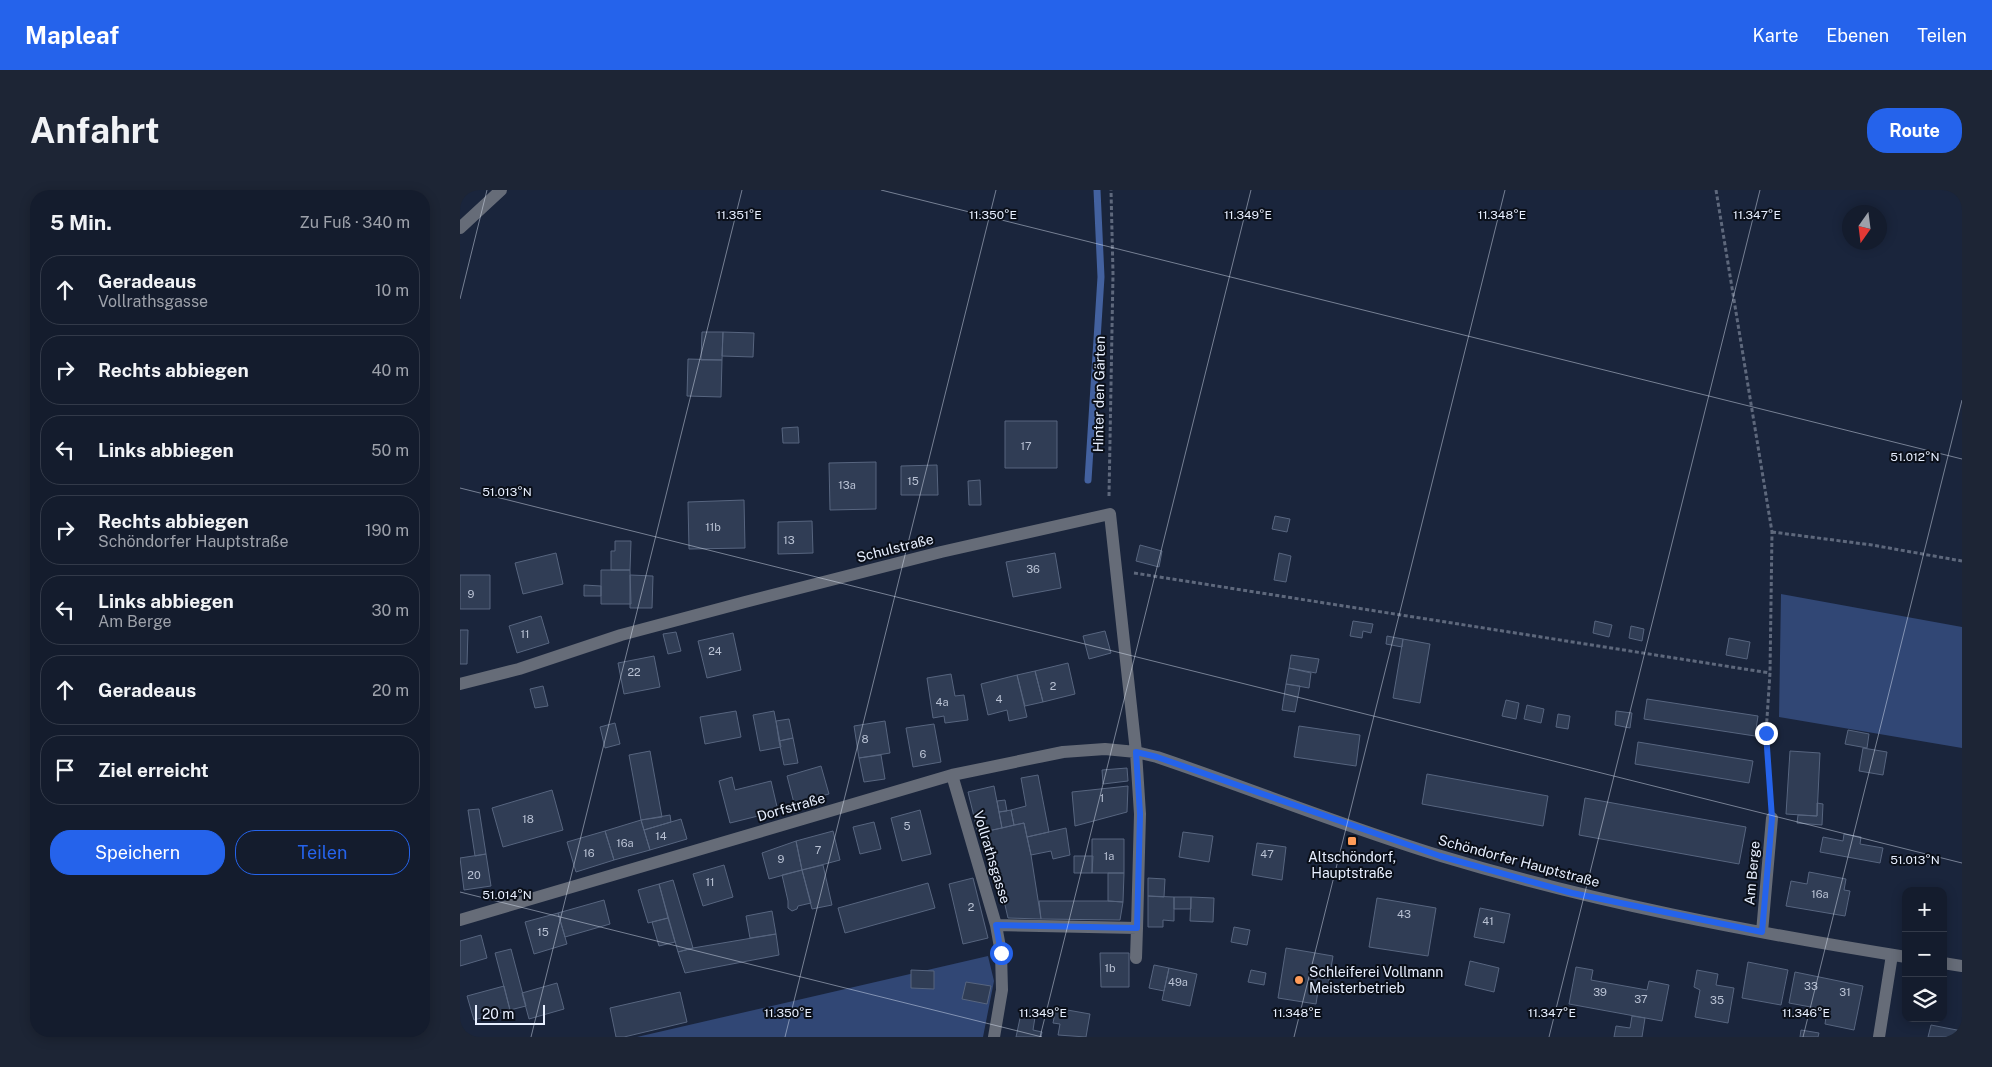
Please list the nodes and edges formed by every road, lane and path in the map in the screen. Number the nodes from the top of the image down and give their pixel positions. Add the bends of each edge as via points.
1 (501, 190) edge
2 (1111, 190) edge
3 (1716, 190) edge
4 (460, 228) edge
5 (1110, 514) junction
6 (1772, 532) junction
7 (1962, 560) edge
8 (1116, 570) junction
9 (1770, 673) junction
10 (460, 684) edge
11 (1136, 752) junction
12 (952, 775) junction
13 (1772, 818) joint
14 (460, 920) edge
15 (996, 925) junction
16 (1137, 928) junction
17 (1762, 932) junction
18 (1892, 955) junction
19 (1902, 956) edge
20 (1136, 958) dead end
21 (1947, 964) edge
22 (1962, 966) edge
23 (994, 1037) edge
24 (1879, 1037) edge

1 - 4 street
2 - 5 path, Hinter den Gärten
3 - 6 path
5 - 8 street
5 - 10 street, Schulstraße via 941,552 745,602
6 - 7 path
6 - 9 path
8 - 9 path
8 - 11 street
9 - 13 path via 1766,733
11 - 12 street, Dorfstraße via 1105,749 1063,752
11 - 16 street via 1140,814
11 - 17 street, Schöndorfer Hauptstraße via 1440,856 1572,893
12 - 14 street, Dorfstraße
12 - 15 street, Vollrathsgasse
13 - 17 street, Am Berge
15 - 16 street
15 - 23 street, Vollrathsgasse via 1002,990
16 - 20 street
17 - 18 street, Schöndorfer Hauptstraße
18 - 19 street, Schöndorfer Hauptstraße
18 - 24 street
21 - 22 street

